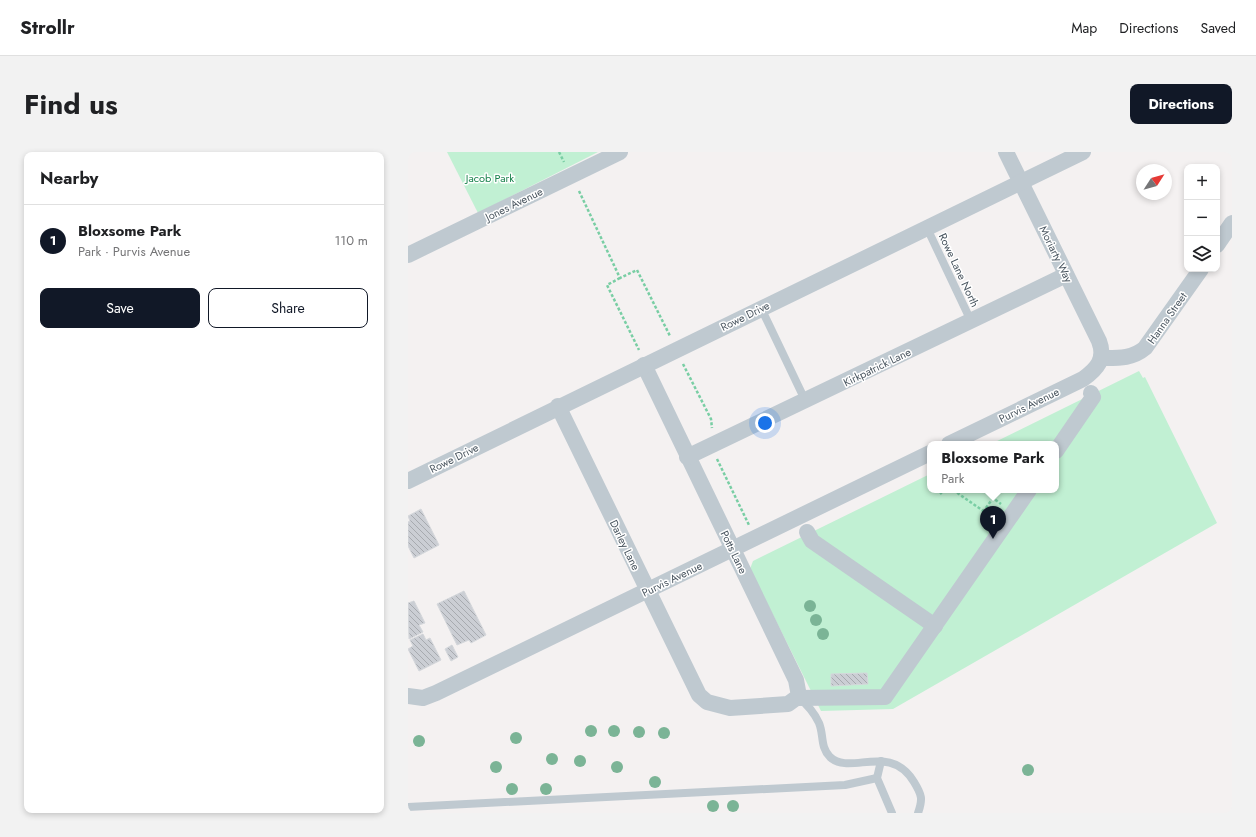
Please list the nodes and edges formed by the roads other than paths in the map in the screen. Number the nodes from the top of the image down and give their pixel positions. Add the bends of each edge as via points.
1 (620, 152) edge
2 (1006, 152) edge
3 (1083, 152) edge
4 (1020, 182) junction
5 (1232, 223) edge
6 (927, 228) junction
7 (1220, 241) edge
8 (408, 255) edge
9 (1198, 272) edge
10 (1066, 275) junction
11 (761, 308) junction
12 (971, 321) junction
13 (1102, 358) junction
14 (644, 365) junction
15 (1091, 393) dead end
16 (805, 400) junction
17 (558, 406) junction
18 (955, 441) edge
19 (1059, 447) edge
20 (927, 454) edge
21 (687, 457) junction
22 (408, 481) edge
23 (1027, 493) edge
24 (807, 532) dead end
25 (733, 550) junction
26 (648, 591) junction
27 (935, 626) junction
28 (410, 696) edge
29 (797, 698) junction
30 (881, 760) junction
31 (877, 778) junction
32 (408, 807) edge
33 (892, 813) edge
34 (918, 813) edge

1 - 8 street, Jones Avenue
2 - 4 street, Moriarty Way
3 - 4 street, Rowe Drive
4 - 6 street, Rowe Drive
4 - 10 street, Moriarty Way
5 - 7 street
6 - 11 street, Rowe Drive
6 - 12 lane, Rowe Lane North
9 - 13 street, Hanna Street via 1145,348 1130,356
10 - 12 street, Kirkpatrick Lane
10 - 13 street, Moriarty Way via 1099,341
11 - 14 street, Rowe Drive
11 - 16 lane
12 - 16 street, Kirkpatrick Lane
13 - 18 street, Purvis Avenue via 1098,366 1083,379
14 - 17 street, Rowe Drive
14 - 21 street, Potts Lane
15 - 19 street via 1093,397
16 - 21 street, Kirkpatrick Lane
17 - 22 street, Rowe Drive
17 - 26 street, Darley Lane
20 - 25 street, Purvis Avenue
21 - 25 street, Potts Lane
23 - 27 street
24 - 27 street via 812,541
25 - 26 street, Purvis Avenue
25 - 29 street, Potts Lane via 796,680 799,688
26 - 28 street, Purvis Avenue via 436,693 423,698
26 - 29 street, Darley Lane via 699,694 707,702 719,707 754,706 788,704
27 - 29 street via 920,657 885,697
29 - 30 lane via 806,703 819,723 823,747 830,757 838,762
30 - 31 lane
30 - 34 lane via 904,768 911,777 922,801
31 - 32 lane via 845,785
31 - 33 lane

